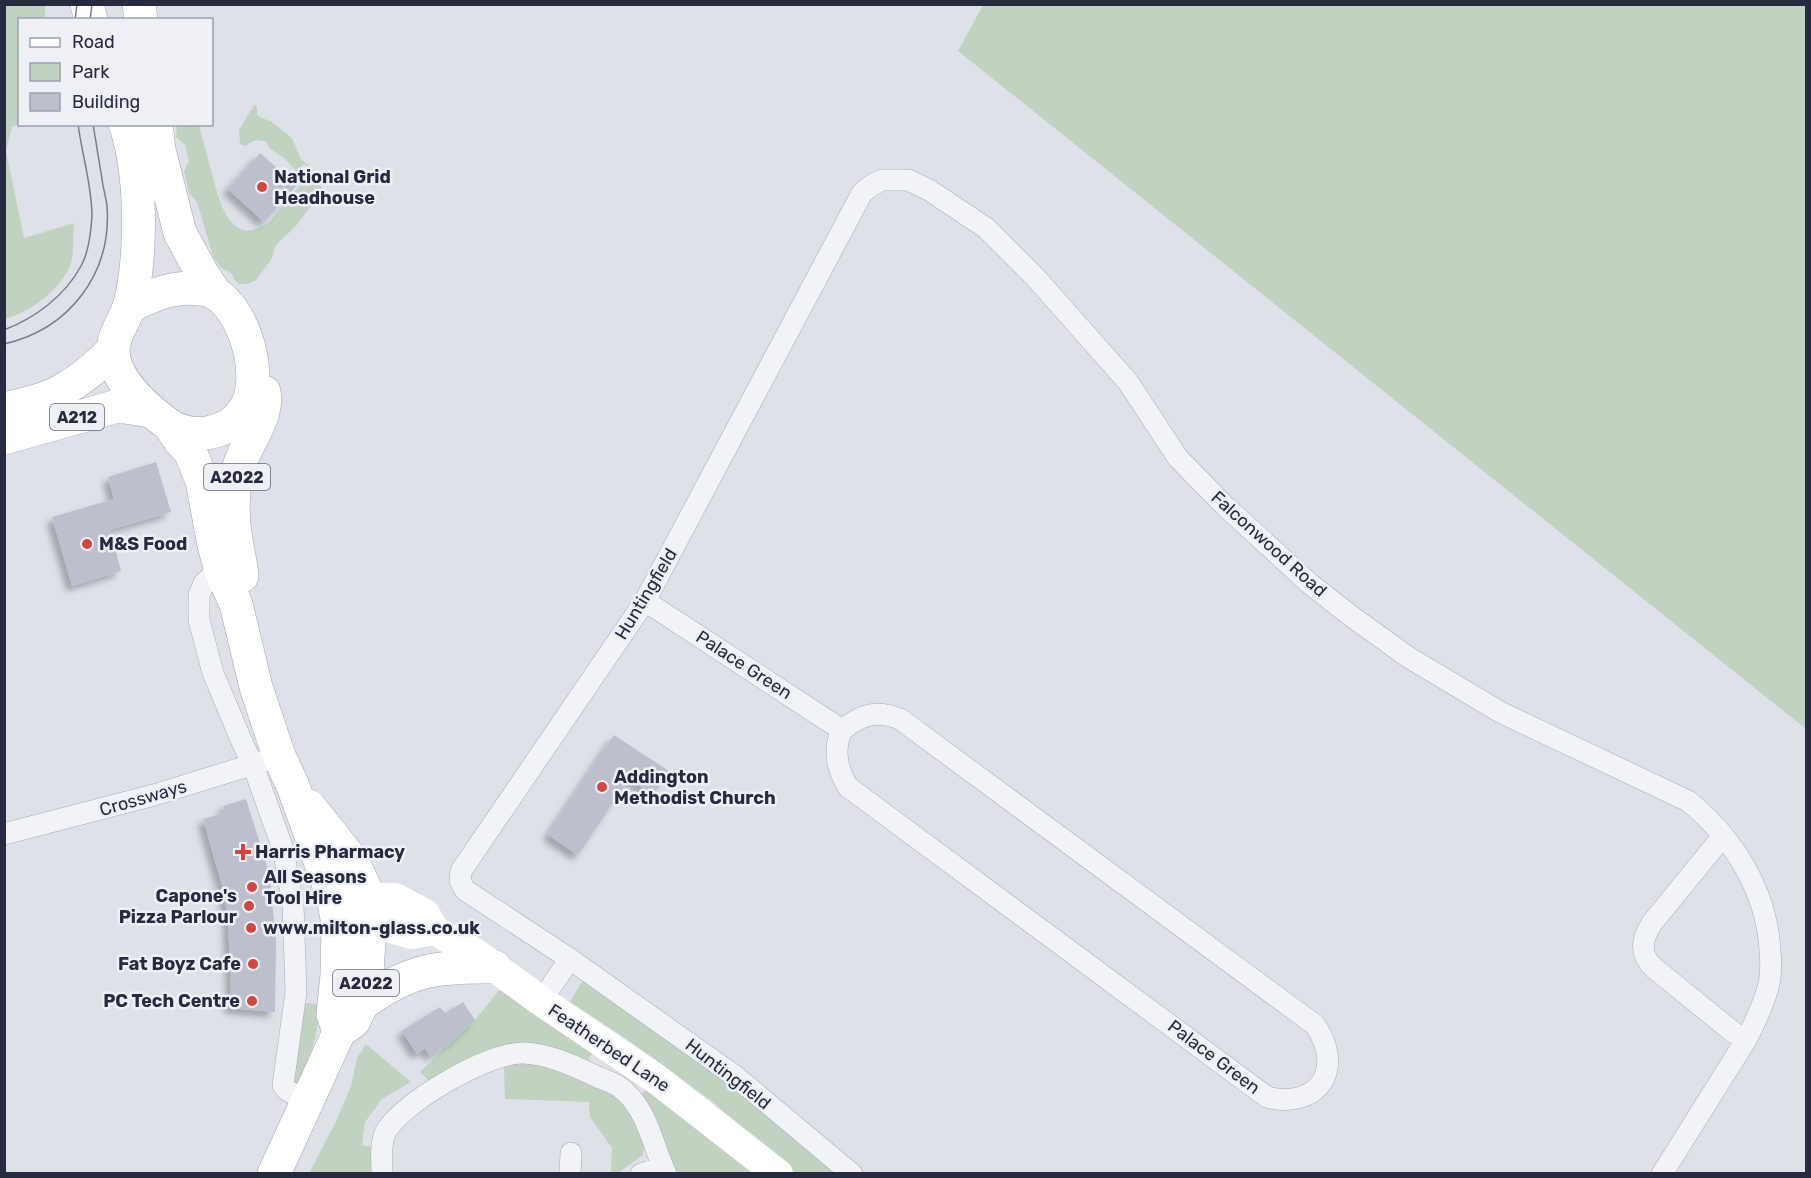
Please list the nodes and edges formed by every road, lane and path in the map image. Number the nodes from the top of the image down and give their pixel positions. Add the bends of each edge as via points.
1 (125, 126) edge
2 (156, 126) edge
3 (882, 180) joint
4 (215, 293) junction
5 (130, 306) junction
6 (113, 350) junction
7 (251, 356) junction
8 (4, 409) edge
9 (161, 419) junction
10 (4, 438) edge
11 (221, 571) junction
12 (645, 601) junction
13 (236, 604) junction
14 (842, 730) junction
15 (266, 760) junction
16 (293, 786) junction
17 (4, 834) edge
18 (1723, 836) junction
19 (335, 910) junction
20 (370, 911) junction
21 (570, 959) junction
22 (495, 967) junction
23 (541, 1001) junction
24 (362, 1004) junction
25 (339, 1032) junction
26 (1746, 1040) junction
27 (307, 1100) junction
28 (664, 1170) edge
29 (274, 1173) edge
30 (382, 1173) edge
31 (641, 1173) edge
32 (778, 1173) edge
33 (852, 1173) edge
34 (1662, 1173) edge

1 - 5 main road via 138,214 138,260
2 - 4 main road via 180,233
3 - 12 street, Huntingfield via 861,193
3 - 18 street, Falconwood Road via 908,180 986,228 1128,382 1178,458 1317,590 1408,657 1500,712 1688,801
4 - 5 main road via 198,288 170,289
4 - 7 main road via 242,327
5 - 6 main road
6 - 8 main road, A212 via 62,391
6 - 9 main road via 120,375 136,397
7 - 9 main road via 251,392 245,408 224,428 204,434
7 - 13 main road, A2022 via 265,396 264,411 245,450 234,492 242,579
9 - 10 main road, A212 via 114,407
9 - 11 main road, A2022 via 190,451 202,481
11 - 13 main road, A2022
11 - 15 street via 204,583 199,595 199,620 213,673
12 - 14 street, Palace Green
12 - 21 street, Huntingfield via 460,871 465,890
13 - 15 main road, A2022 via 256,687
14 - 14 street, Palace Green via 866,715 878,713 900,719 1315,1025 1328,1048 1324,1078 1308,1094 1296,1099 1267,1097 848,787 837,756
15 - 16 main road, A2022
15 - 17 street, Crossways via 154,795
15 - 27 street via 293,904 296,992 283,1085
16 - 19 main road, A2022
16 - 20 main road, A2022 via 352,860
18 - 26 street, Falconwood Road via 1747,869 1762,903 1769,937 1769,983
18 - 26 street via 1652,923 1642,947 1654,968
19 - 20 street, Featherbed Lane
19 - 25 main road, A2022 via 337,975 333,1014
20 - 22 street, Featherbed Lane via 396,898 424,914 434,930
20 - 24 main road, A2022
21 - 23 street
21 - 33 street, Huntingfield via 735,1076
22 - 23 street, Featherbed Lane
22 - 24 main road via 446,967 416,974
23 - 32 street, Featherbed Lane via 655,1078
24 - 25 main road, A2022 via 354,1021
25 - 27 main road, A2022
26 - 34 street, Falconwood Road
27 - 29 main road, A2022
28 - 30 street via 644,1116 618,1086 567,1063 524,1052 504,1054 469,1069 410,1104 386,1131
28 - 31 street

